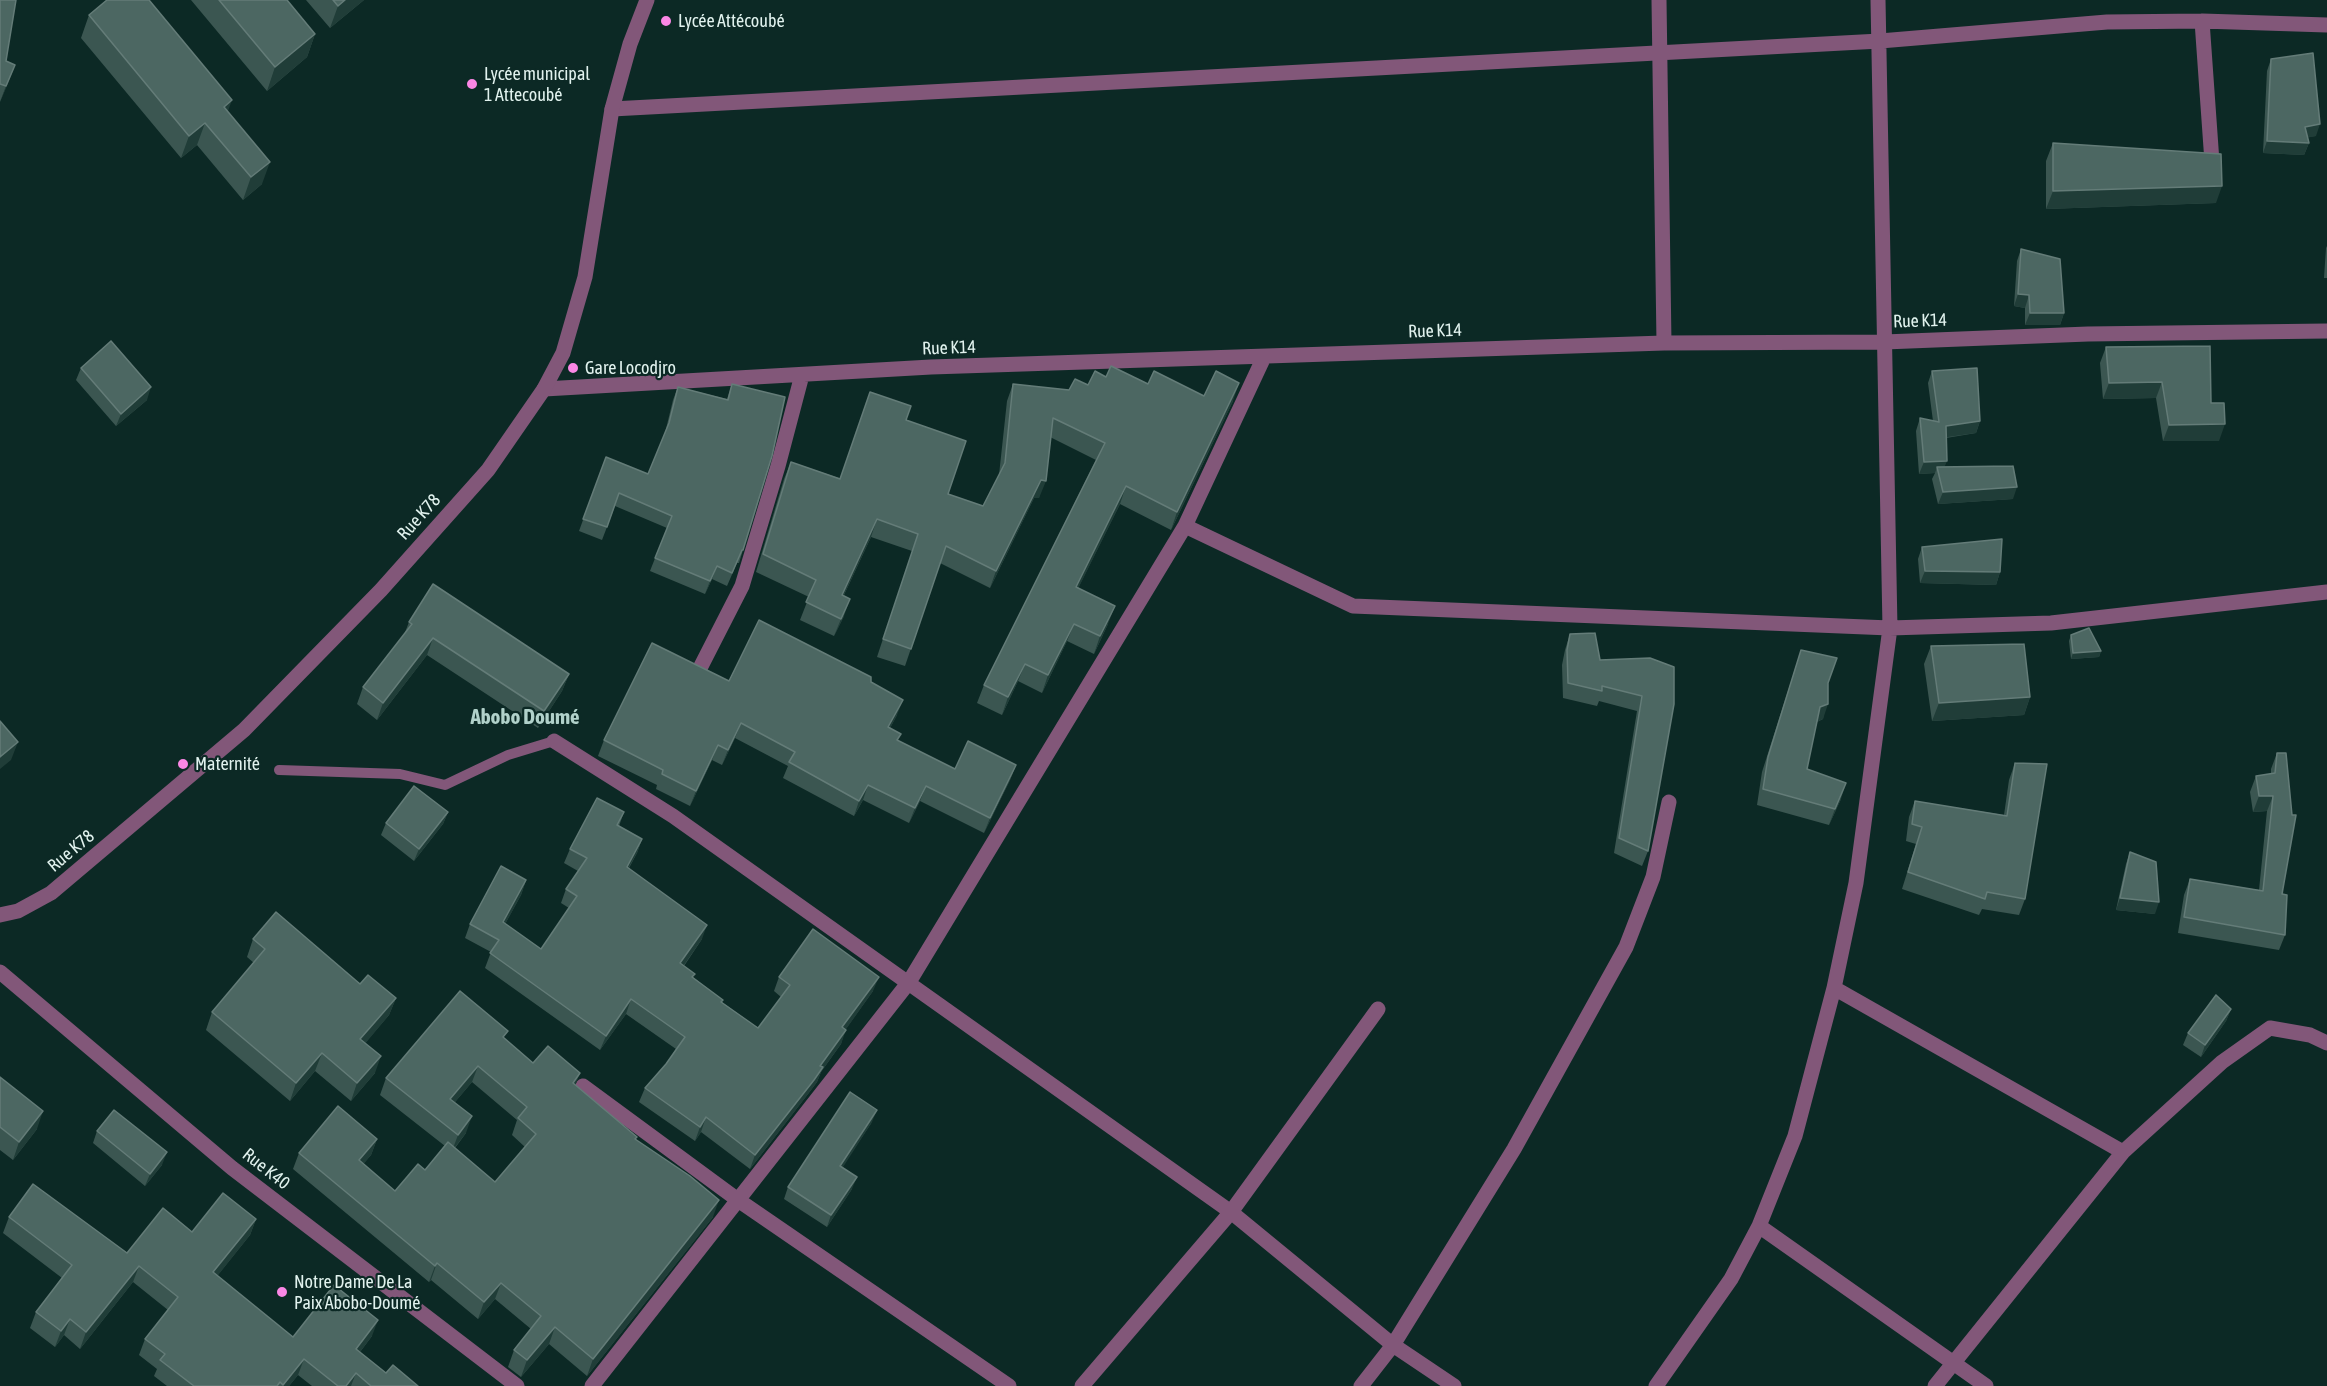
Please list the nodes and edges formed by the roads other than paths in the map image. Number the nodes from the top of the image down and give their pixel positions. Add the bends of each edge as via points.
1 (647, 0) edge
2 (1659, 0) edge
3 (1878, 0) edge
4 (2202, 21) junction
5 (2327, 25) edge
6 (1880, 41) junction
7 (1661, 53) junction
8 (612, 109) junction
9 (2212, 162) edge
10 (2327, 331) edge
11 (1884, 342) junction
12 (1664, 343) junction
13 (1264, 357) junction
14 (802, 375) junction
15 (544, 389) junction
16 (1185, 526) junction
17 (2327, 592) edge
18 (1890, 628) junction
19 (697, 674) edge
20 (554, 741) joint
21 (279, 770) dead end
22 (1669, 802) dead end
23 (0, 915) edge
24 (0, 972) edge
25 (909, 982) junction
26 (1834, 988) junction
27 (1378, 1009) dead end
28 (2327, 1043) edge
29 (583, 1086) dead end
30 (2123, 1152) junction
31 (738, 1200) junction
32 (1231, 1212) junction
33 (1759, 1226) junction
34 (1393, 1346) junction
35 (1952, 1363) junction
36 (517, 1386) edge
37 (592, 1386) edge
38 (1009, 1386) edge
39 (1082, 1386) edge
40 (1361, 1386) edge
41 (1454, 1386) edge
42 (1656, 1386) edge
43 (1935, 1386) edge
44 (1986, 1386) edge

1 - 8 street, Rue K78
2 - 7 street
3 - 6 street
4 - 5 street
4 - 6 street via 2107,22
4 - 9 street
6 - 7 street
6 - 11 street
7 - 8 street
7 - 12 street
8 - 15 street, Rue K78 via 585,277 563,353
10 - 11 street, Rue K14
11 - 12 street, Rue K14
11 - 18 street
12 - 13 street, Rue K14
13 - 14 street, Rue K14
13 - 16 street
14 - 15 street, Rue K14
14 - 19 street via 742,586
15 - 23 street, Rue K78 via 480,478 381,590 244,730 51,893 18,911
16 - 18 street via 1353,606
16 - 25 street
17 - 18 street via 2051,623
18 - 26 street via 1856,883
20 - 21 lane via 508,754 445,785 400,774
20 - 25 street via 673,816
22 - 34 street via 1653,877 1626,948 1514,1149
24 - 36 street, Rue K40 via 232,1168
25 - 31 street
25 - 32 street
26 - 30 street
26 - 33 street via 1795,1136
27 - 32 street
28 - 30 street via 2310,1035 2271,1028 2222,1062
29 - 31 street
30 - 35 street
31 - 37 street
31 - 38 street
32 - 34 street
32 - 39 street
33 - 35 street
33 - 42 street via 1731,1279
34 - 40 street
34 - 41 street
35 - 43 street
35 - 44 street

